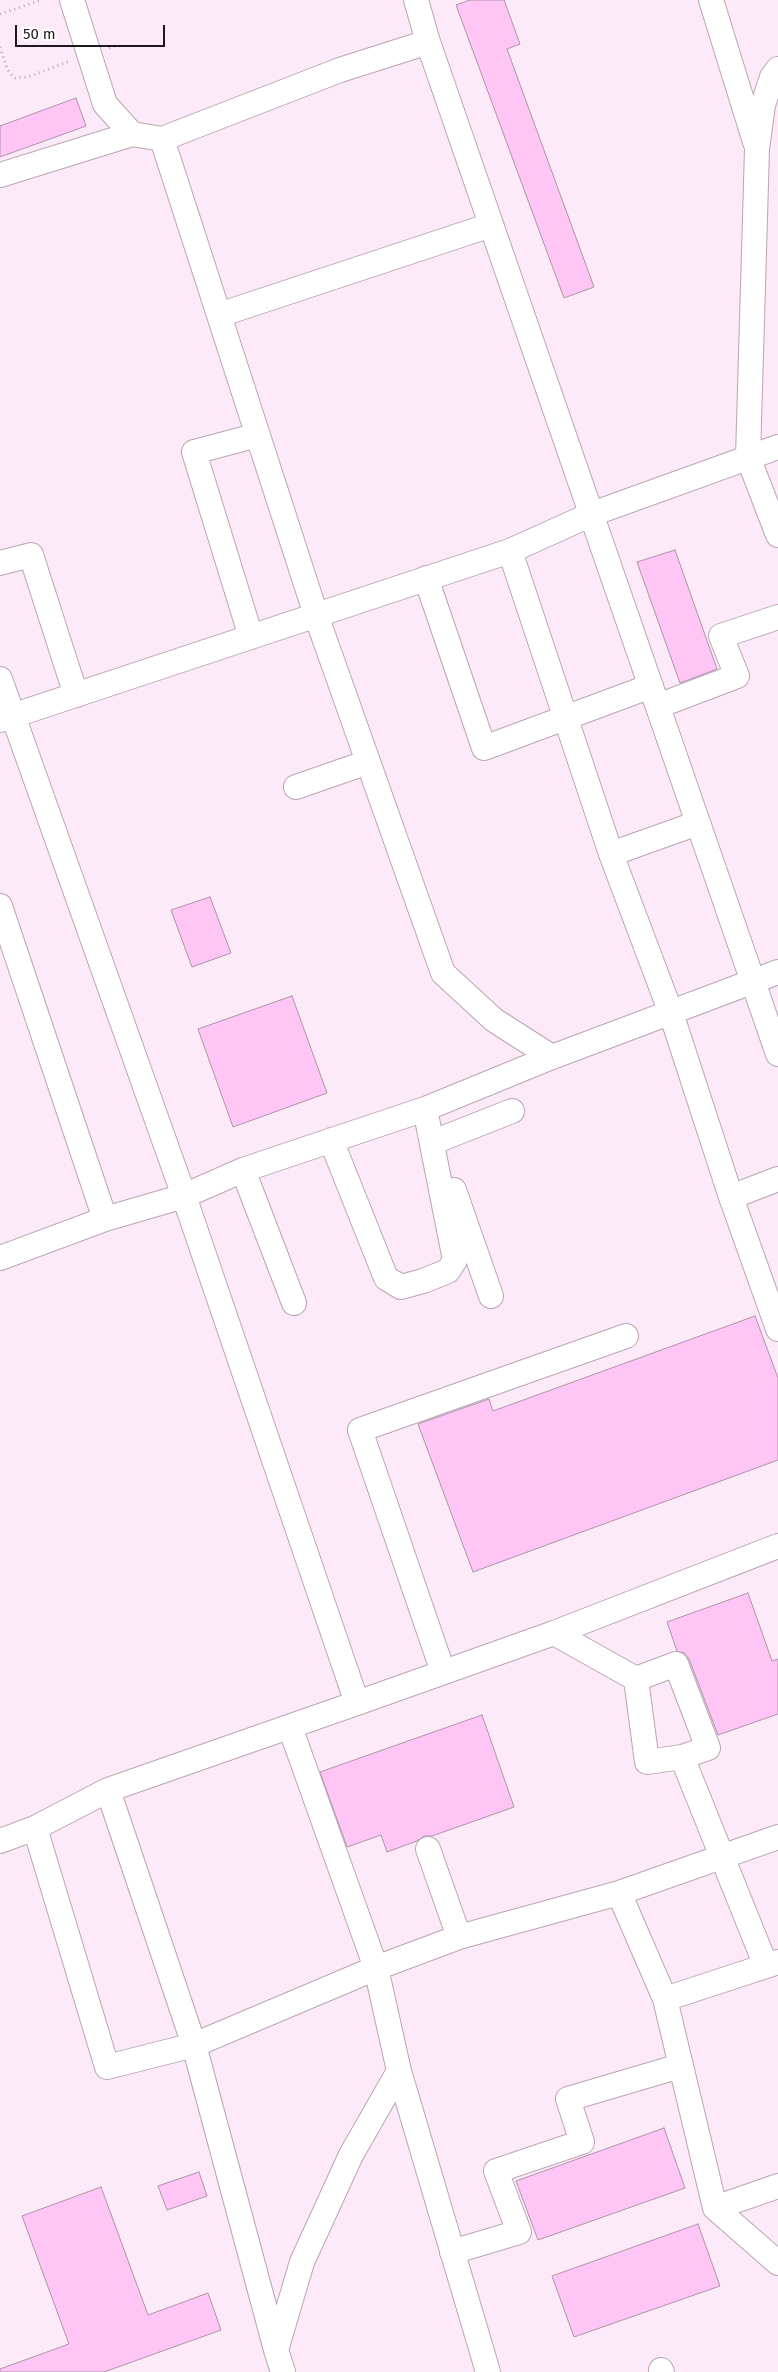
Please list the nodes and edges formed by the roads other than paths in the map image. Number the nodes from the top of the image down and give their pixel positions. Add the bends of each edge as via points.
1 (72, 0) edge
2 (416, 0) edge
3 (711, 0) edge
4 (428, 42) junction
5 (778, 69) edge
6 (132, 134) junction
7 (162, 139) junction
8 (757, 149) junction
9 (0, 175) edge
10 (491, 225) junction
11 (219, 315) junction
12 (258, 435) junction
13 (778, 447) edge
14 (748, 458) junction
15 (592, 514) junction
16 (778, 536) edge
17 (510, 551) junction
18 (0, 563) edge
19 (426, 578) junction
20 (316, 615) junction
21 (778, 617) edge
22 (251, 637) junction
23 (0, 679) edge
24 (76, 695) junction
25 (654, 696) junction
26 (6, 718) edge
27 (566, 718) junction
28 (368, 762) junction
29 (296, 788) dead end
30 (698, 823) junction
31 (612, 854) junction
32 (0, 906) edge
33 (778, 972) edge
34 (752, 980) junction
35 (671, 1013) junction
36 (778, 1054) edge
37 (552, 1057) junction
38 (424, 1108) junction
39 (512, 1111) dead end
40 (330, 1140) junction
41 (436, 1141) junction
42 (243, 1170) junction
43 (778, 1179) edge
44 (184, 1196) junction
45 (731, 1197) junction
46 (105, 1219) junction
47 (0, 1258) edge
48 (491, 1296) dead end
49 (294, 1303) dead end
50 (778, 1328) edge
51 (626, 1336) dead end
52 (778, 1546) edge
53 (554, 1633) junction
54 (443, 1672) junction
55 (636, 1679) junction
56 (357, 1703) junction
57 (290, 1727) junction
58 (682, 1756) junction
59 (108, 1790) junction
60 (35, 1828) junction
61 (778, 1837) edge
62 (0, 1840) edge
63 (428, 1848) dead end
64 (722, 1857) junction
65 (618, 1893) junction
66 (460, 1937) junction
67 (772, 1964) edge
68 (376, 1968) junction
69 (665, 2000) junction
70 (194, 2045) junction
71 (680, 2066) junction
72 (399, 2071) junction
73 (778, 2186) edge
74 (715, 2208) junction
75 (452, 2252) junction
76 (778, 2263) edge
77 (276, 2350) junction
78 (283, 2372) edge
79 (488, 2372) edge

1 - 6 lane via 105,104
2 - 4 lane
3 - 8 lane
4 - 7 lane via 340,70
4 - 10 lane
5 - 8 lane via 763,104
6 - 7 lane
6 - 9 lane
7 - 11 lane
8 - 14 lane
10 - 11 lane
10 - 15 lane
11 - 12 lane
12 - 20 lane
12 - 22 lane via 194,452
13 - 14 lane
14 - 15 lane
14 - 16 lane
15 - 17 lane
15 - 25 lane
17 - 19 lane
17 - 27 lane
18 - 24 lane via 31,555
19 - 20 lane
19 - 27 lane via 484,748
20 - 22 lane
20 - 28 lane
21 - 25 lane via 721,636 736,676
22 - 24 lane
23 - 26 lane
24 - 26 lane
25 - 27 lane
25 - 30 lane
26 - 44 lane
27 - 31 lane
28 - 29 lane
28 - 37 lane via 443,973 494,1020
30 - 31 lane
30 - 34 lane
31 - 35 lane
32 - 46 lane
33 - 34 lane
34 - 35 lane
34 - 36 lane
35 - 37 lane
35 - 45 lane
37 - 38 lane
38 - 40 lane
38 - 40 lane via 455,1260 448,1271 423,1282 401,1286 386,1278
38 - 41 lane
39 - 41 lane
40 - 42 lane
41 - 48 lane
42 - 44 lane
42 - 49 lane
43 - 45 lane
44 - 46 lane
44 - 56 lane
45 - 50 lane
46 - 47 lane
51 - 54 lane via 360,1430
52 - 53 lane
53 - 54 lane
53 - 55 lane
54 - 56 lane
55 - 58 lane via 647,1762
55 - 58 lane via 676,1664 708,1748
56 - 57 lane
57 - 59 lane
57 - 68 lane
58 - 64 lane
59 - 60 lane
59 - 70 lane
60 - 62 lane
60 - 70 lane via 108,2067
61 - 64 lane
63 - 66 lane
64 - 65 lane
64 - 67 lane
65 - 66 lane
65 - 69 lane
66 - 68 lane
67 - 69 lane
68 - 70 lane
68 - 72 lane
69 - 71 lane
70 - 77 lane
71 - 74 lane
71 - 75 lane via 568,2099 582,2142 496,2171 519,2232
72 - 75 lane
72 - 77 lane via 351,2155 302,2262
73 - 74 lane
74 - 76 lane
75 - 79 lane
77 - 78 lane

